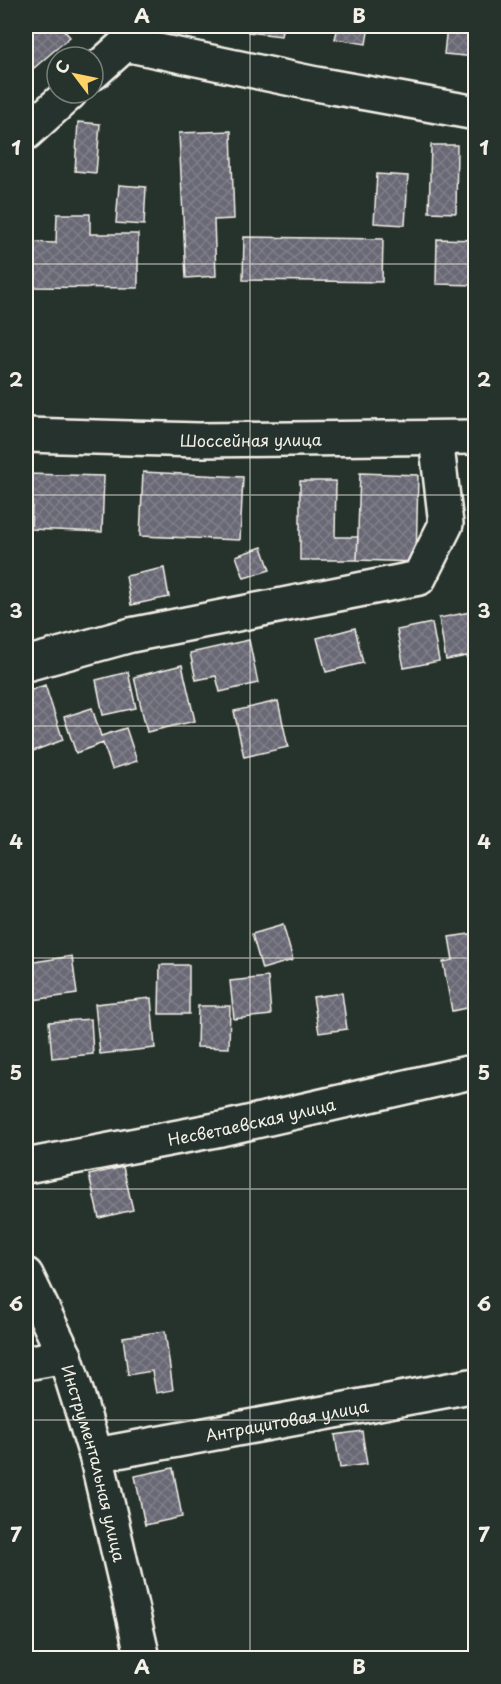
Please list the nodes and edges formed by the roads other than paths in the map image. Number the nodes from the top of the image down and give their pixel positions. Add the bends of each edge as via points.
1 (135, 35) edge
2 (105, 62) edge
3 (57, 105) edge
4 (476, 113) edge
5 (26, 133) edge
6 (26, 435) edge
7 (476, 437) edge
8 (436, 438) junction
9 (26, 664) edge
10 (476, 1071) edge
11 (26, 1166) edge
12 (26, 1275) edge
13 (64, 1356) junction
14 (26, 1363) edge
15 (476, 1385) edge
16 (96, 1455) junction
17 (143, 1659) edge

1 - 2 street
1 - 4 street via 316,84
3 - 5 street
6 - 8 street, Шоссейная улица via 199,440
7 - 8 street, Шоссейная улица
8 - 9 street via 446,524 419,578 131,634
10 - 11 street, Несветаевская улица via 221,1129
12 - 13 street, Инструментальная улица
13 - 14 street
13 - 16 street, Инструментальная улица
15 - 16 street, Антрацитовая улица
16 - 17 street, Инструментальная улица

